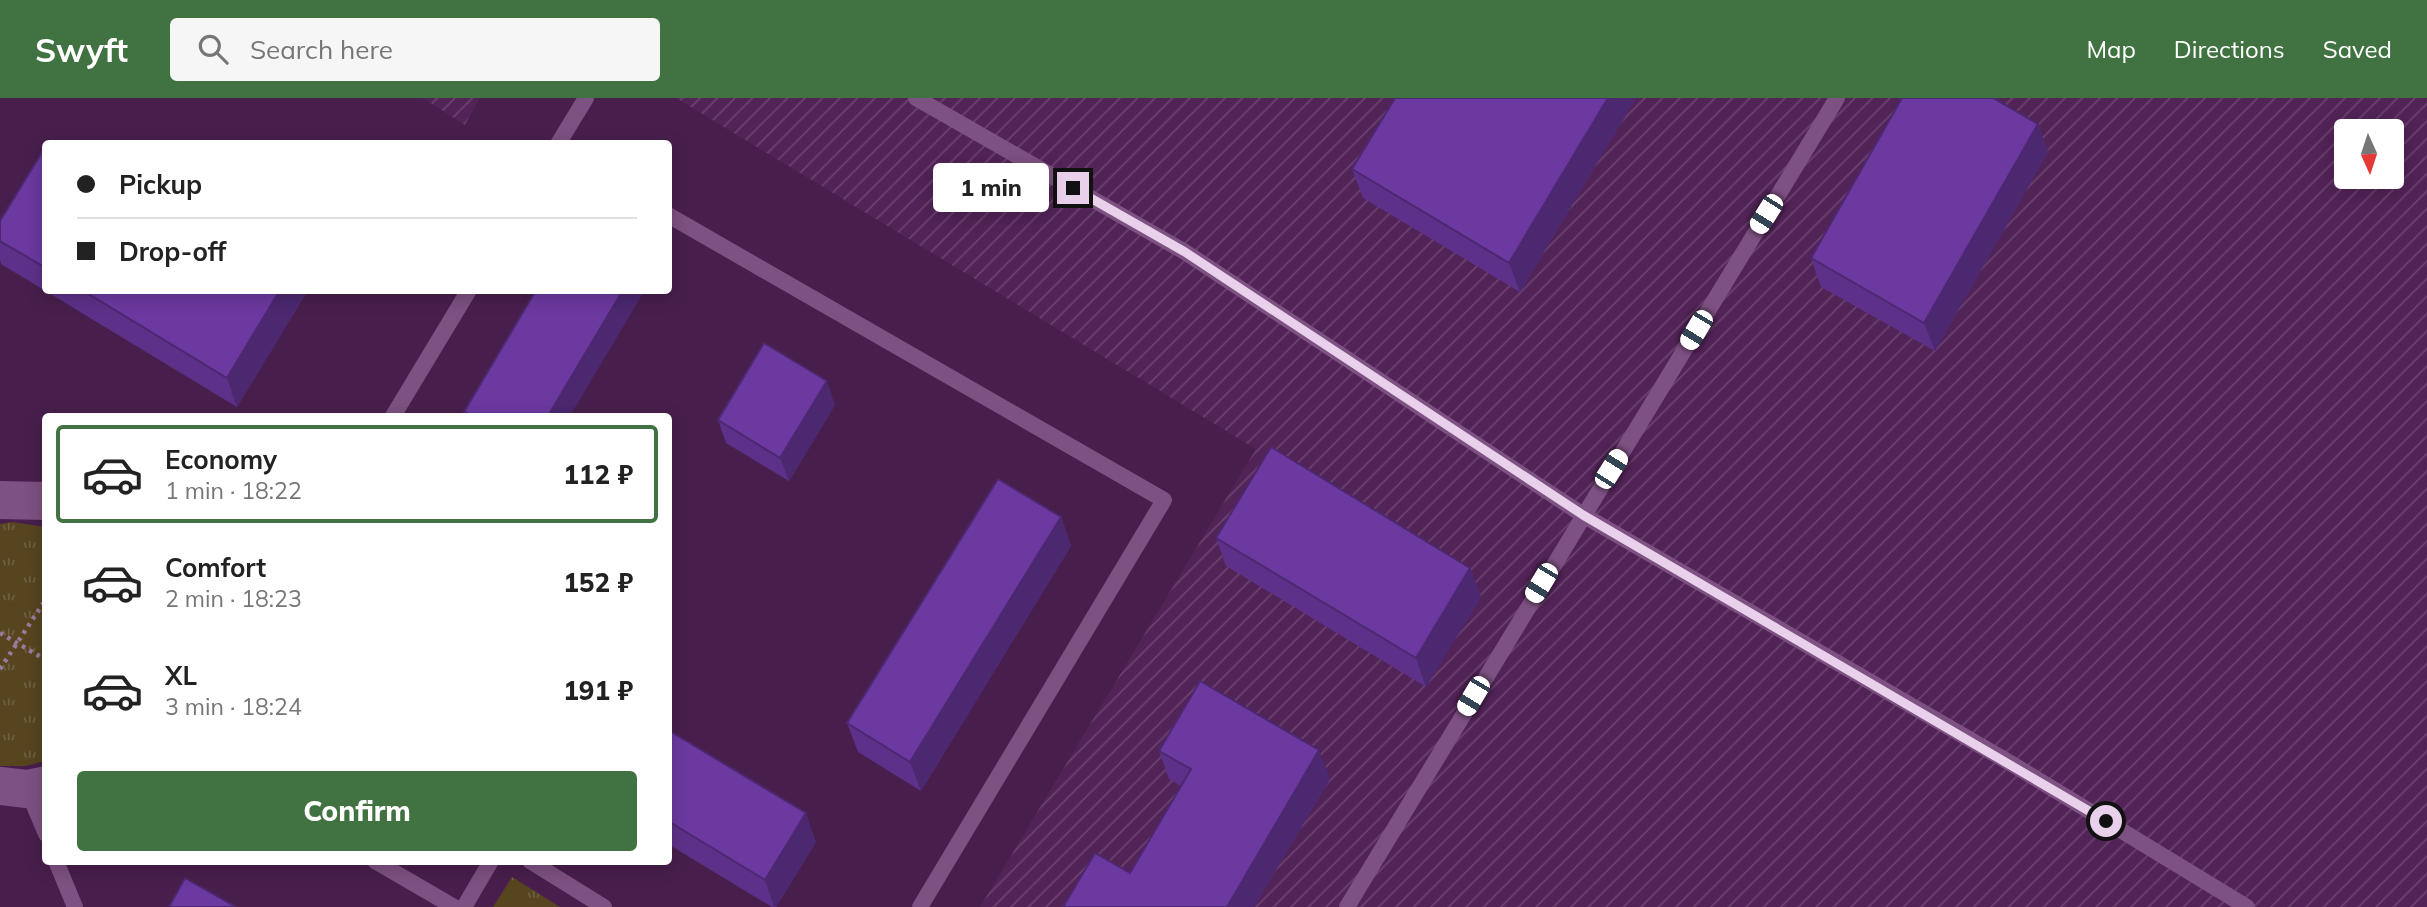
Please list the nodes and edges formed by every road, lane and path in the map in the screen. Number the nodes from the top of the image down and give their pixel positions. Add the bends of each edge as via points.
1 (586, 98) edge
2 (916, 98) edge
3 (1837, 98) edge
4 (560, 140) edge
5 (672, 217) edge
6 (467, 294) edge
7 (395, 413) edge
8 (0, 499) edge
9 (42, 500) edge
10 (1583, 515) junction
11 (42, 605) edge
12 (0, 633) edge
13 (17, 643) junction
14 (42, 658) edge
15 (0, 669) edge
16 (24, 787) edge
17 (42, 825) edge
18 (58, 865) edge
19 (382, 865) edge
20 (489, 865) edge
21 (536, 865) edge
22 (75, 907) edge
23 (454, 907) edge
24 (464, 907) edge
25 (604, 907) edge
26 (920, 907) edge
27 (1347, 907) edge
28 (2247, 907) edge

1 - 4 lane
2 - 10 lane via 1185,252
3 - 10 lane
5 - 26 lane via 1164,500
6 - 7 lane
8 - 9 street
10 - 27 lane
10 - 28 lane via 2012,764
11 - 13 path
12 - 13 path
13 - 14 path
13 - 15 path
16 - 17 lane
18 - 22 lane
19 - 23 lane
20 - 24 lane
21 - 25 lane

